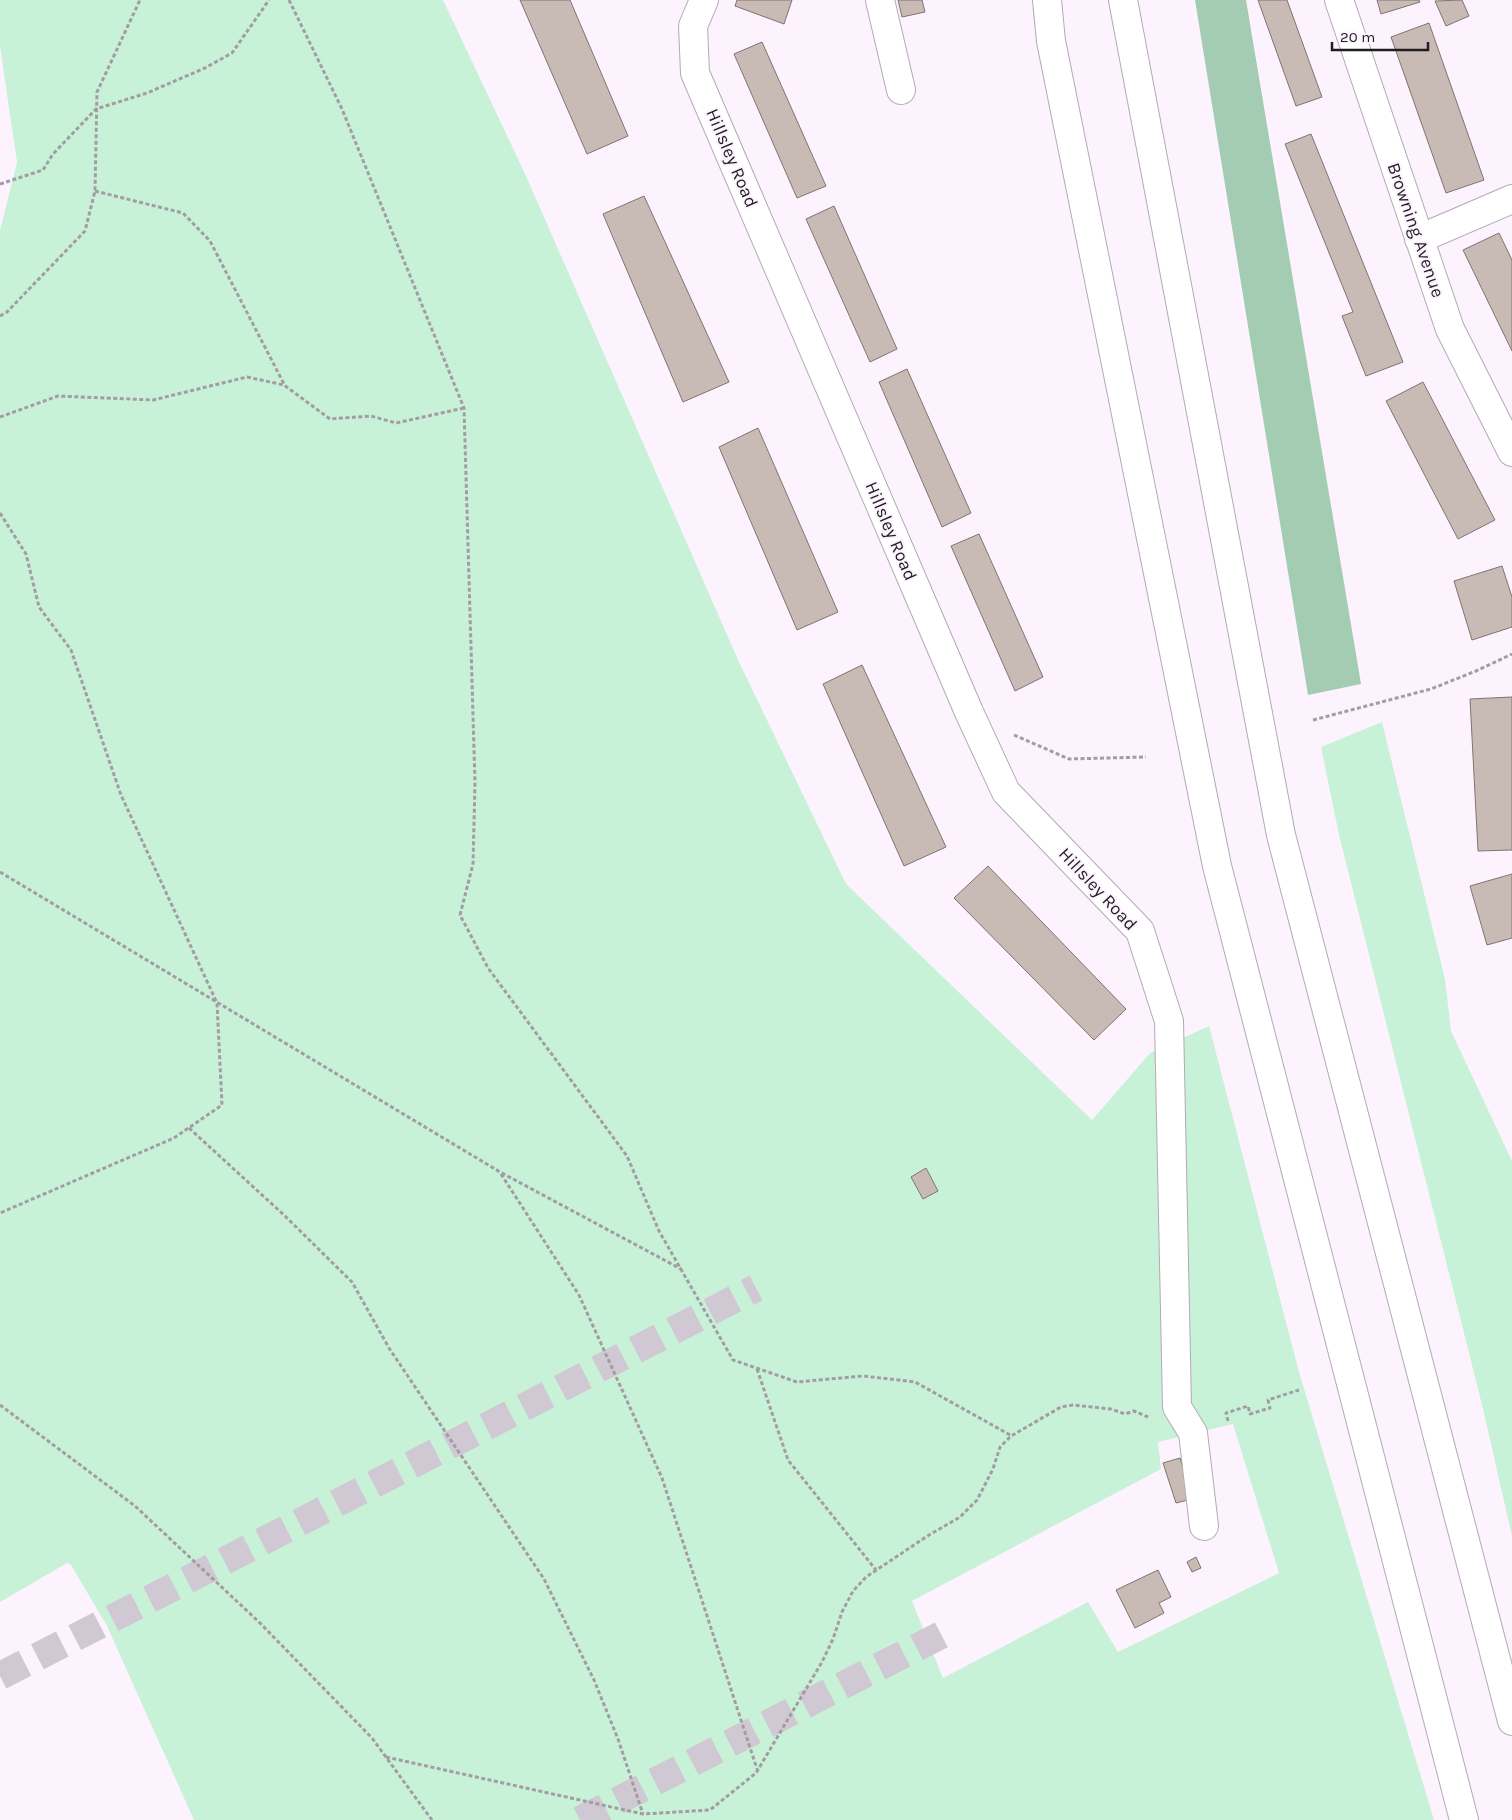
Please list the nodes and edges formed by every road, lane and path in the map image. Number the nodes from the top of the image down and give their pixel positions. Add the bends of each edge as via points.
1 (140, 0) edge
2 (270, 0) edge
3 (289, 0) edge
4 (704, 0) edge
5 (880, 0) edge
6 (1046, 0) edge
7 (1123, 0) edge
8 (1339, 0) edge
9 (901, 90) dead end
10 (96, 109) junction
11 (0, 184) edge
12 (95, 191) junction
13 (1512, 199) edge
14 (1419, 239) junction
15 (0, 316) edge
16 (284, 385) junction
17 (464, 408) junction
18 (0, 418) edge
19 (1512, 452) edge
20 (0, 513) edge
21 (1512, 654) edge
22 (969, 712) junction
23 (1313, 720) dead end
24 (1146, 757) dead end
25 (0, 872) edge
26 (217, 1003) junction
27 (188, 1128) junction
28 (500, 1172) junction
29 (0, 1213) edge
30 (682, 1270) junction
31 (757, 1368) junction
32 (1299, 1390) dead end
33 (0, 1406) edge
34 (1178, 1407) junction
35 (1228, 1421) dead end
36 (1012, 1436) junction
37 (1204, 1526) dead end
38 (876, 1570) junction
39 (1512, 1721) edge
40 (386, 1757) junction
41 (758, 1770) junction
42 (643, 1814) junction
43 (432, 1820) edge
44 (1464, 1820) edge

1 - 10 path via 97,92
2 - 10 path via 232,53 147,94
3 - 17 path via 342,109
4 - 22 main road, Hillsley Road via 693,26 695,73
5 - 9 main road
6 - 44 main road via 1051,42 1216,866
7 - 39 main road via 1281,834
8 - 14 main road, Browning Avenue
10 - 11 path via 53,154 43,170
10 - 12 path
12 - 15 path via 85,230
12 - 16 path via 183,213 210,241
13 - 14 main road
14 - 19 main road, Browning Avenue via 1450,329
16 - 17 path via 330,419 371,416 396,424
16 - 18 path via 247,377 154,400 58,396
17 - 30 path via 475,783 473,864 460,915 488,968 626,1156 658,1231
20 - 26 path via 26,554 39,607 71,650 121,795
21 - 23 path via 1431,689
22 - 24 path via 1069,759
22 - 34 main road, Hillsley Road via 1006,792 1140,931 1169,1021
25 - 26 path
26 - 27 path via 222,1105
26 - 28 path
27 - 29 path via 174,1138
27 - 42 path via 352,1282 389,1348 544,1580 594,1680
28 - 30 path
28 - 41 path via 579,1294 662,1478
30 - 31 path via 733,1360
31 - 36 path via 797,1382 863,1376 915,1382
31 - 38 path via 788,1460
32 - 35 path via 1268,1400 1270,1408 1250,1414 1248,1406 1226,1413
33 - 40 path via 135,1506 259,1622 372,1738
34 - 36 path via 1162,1418 1151,1418 1134,1411 1125,1414 1111,1409 1061,1407
34 - 37 main road via 1193,1433
36 - 38 path via 1000,1448 994,1469 977,1500 960,1517
38 - 41 path via 853,1591 822,1662
40 - 42 path
40 - 43 path
41 - 42 path via 710,1810

